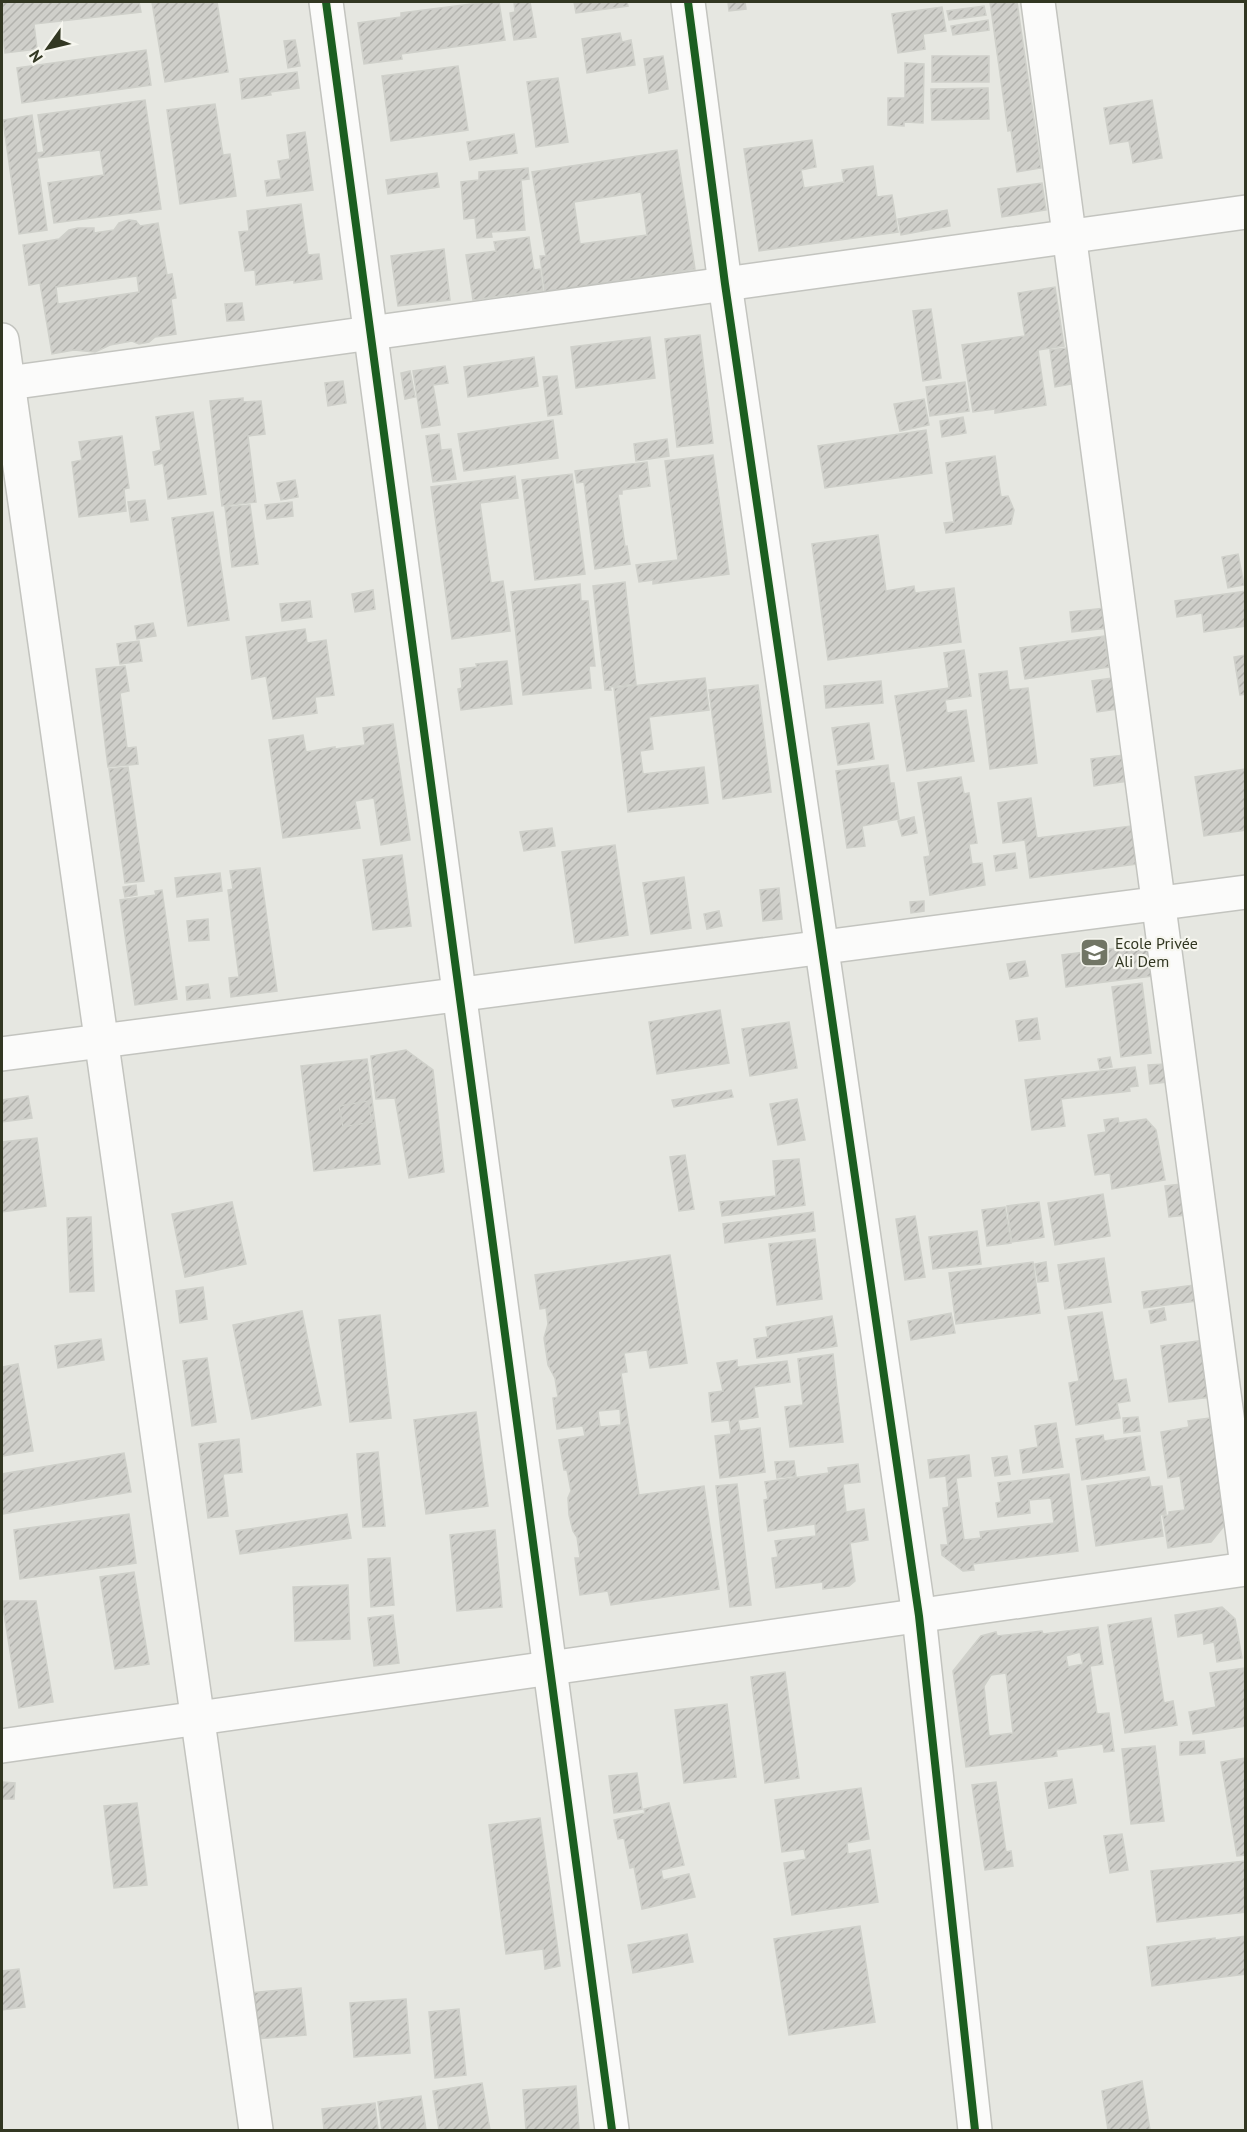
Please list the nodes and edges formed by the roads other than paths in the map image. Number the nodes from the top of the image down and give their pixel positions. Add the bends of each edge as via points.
1 (326, 2) edge
2 (688, 2) edge
3 (1038, 2) edge
4 (1245, 212) edge
5 (1069, 236) junction
6 (725, 284) junction
7 (371, 333) junction
8 (2, 340) edge
9 (5, 383) edge
10 (1245, 892) edge
11 (1158, 904) junction
12 (820, 947) junction
13 (459, 995) junction
14 (101, 1041) junction
15 (2, 1054) edge
16 (1245, 1558) edge
17 (1245, 1569) edge
18 (919, 1616) junction
19 (549, 1668) junction
20 (198, 1718) junction
21 (2, 1746) edge
22 (256, 2130) edge
23 (612, 2130) edge
24 (975, 2130) edge

1 - 7 street
2 - 6 street
3 - 5 street
4 - 5 street
5 - 6 street
5 - 11 street
6 - 7 street
6 - 12 street
7 - 9 street
7 - 13 street
8 - 9 street
9 - 14 street
10 - 11 street
11 - 12 street
11 - 16 street
12 - 13 street
12 - 18 street
13 - 14 street
13 - 19 street
14 - 15 street
14 - 20 street
17 - 18 street
18 - 19 street
18 - 24 street
19 - 20 street
19 - 23 street
20 - 21 street
20 - 22 street

